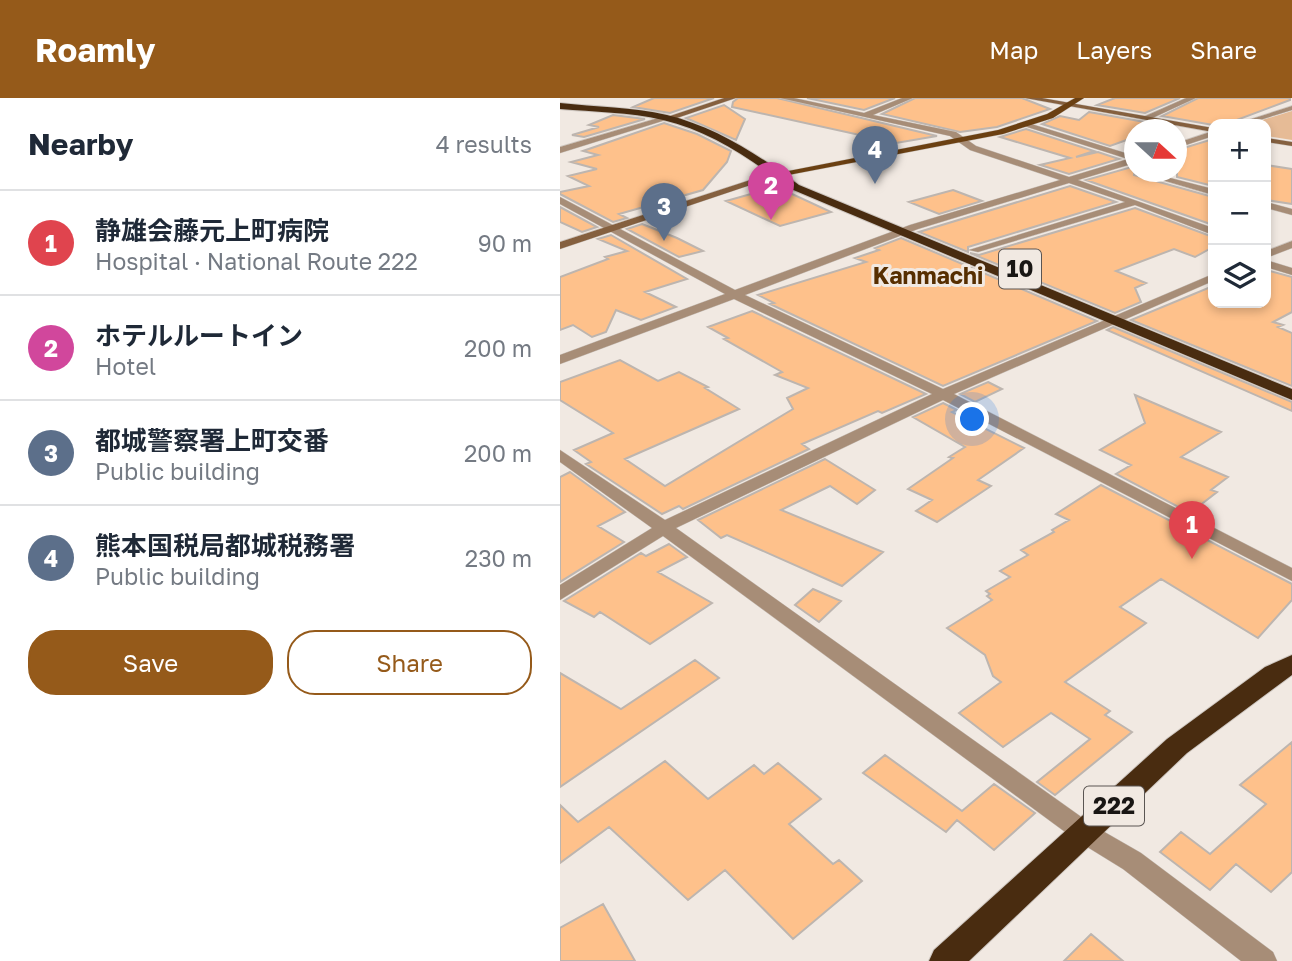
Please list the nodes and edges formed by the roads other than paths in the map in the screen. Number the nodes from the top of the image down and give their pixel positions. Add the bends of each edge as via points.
1 (732, 98) edge
2 (784, 98) edge
3 (909, 98) edge
4 (1029, 98) edge
5 (1080, 98) edge
6 (1192, 98) edge
7 (1071, 104) junction
8 (560, 106) edge
9 (1292, 108) edge
10 (865, 115) junction
11 (668, 118) junction
12 (1145, 118) junction
13 (1256, 119) edge
14 (1025, 125) junction
15 (1208, 131) edge
16 (1208, 134) edge
17 (962, 140) junction
18 (1271, 141) edge
19 (1187, 142) edge
20 (1292, 145) edge
21 (560, 150) edge
22 (1124, 156) edge
23 (1124, 164) edge
24 (1118, 166) junction
25 (1124, 168) edge
26 (778, 174) junction
27 (1072, 181) junction
28 (1177, 182) edge
29 (1208, 191) edge
30 (560, 200) edge
31 (1135, 202) junction
32 (1271, 206) edge
33 (1292, 212) edge
34 (613, 228) junction
35 (909, 230) junction
36 (1208, 230) edge
37 (560, 246) edge
38 (1291, 246) edge
39 (974, 250) junction
40 (1271, 254) edge
41 (1271, 259) edge
42 (1292, 272) edge
43 (1208, 279) edge
44 (734, 294) junction
45 (1118, 317) junction
46 (560, 360) edge
47 (1292, 382) edge
48 (943, 394) junction
49 (1292, 395) edge
50 (560, 455) edge
51 (663, 528) junction
52 (1292, 575) edge
53 (560, 594) edge
54 (1292, 664) edge
55 (1085, 833) junction
56 (946, 961) edge
57 (1264, 961) edge

1 - 11 street
2 - 10 street
3 - 10 street
4 - 7 street
5 - 7 main road
6 - 12 street
7 - 12 street
7 - 14 main road
8 - 11 highway, 10
9 - 13 street
10 - 17 street via 953,134
11 - 21 street
11 - 26 highway, 10 via 708,133
12 - 15 street
14 - 17 main road
14 - 22 street
16 - 19 street
17 - 26 main road
17 - 27 street via 973,148
18 - 20 street
23 - 24 street
24 - 25 street
24 - 27 street
26 - 34 street
26 - 35 highway, 10 via 795,187
27 - 31 street
27 - 35 street
28 - 29 street
30 - 34 street
31 - 36 street
31 - 39 street
32 - 33 street
34 - 37 street
34 - 44 street
35 - 39 highway, 10
35 - 44 street
35 - 45 highway, 10
38 - 40 street
39 - 45 highway, 10
41 - 42 street
43 - 45 street
44 - 46 street
44 - 48 street
45 - 47 highway, 10
45 - 48 street
45 - 49 highway, 10
48 - 51 street
48 - 52 street
50 - 51 street
51 - 53 street
51 - 55 street
54 - 55 highway, 222 via 1273,673 1177,746
55 - 56 highway, 222
55 - 57 street via 1132,861

